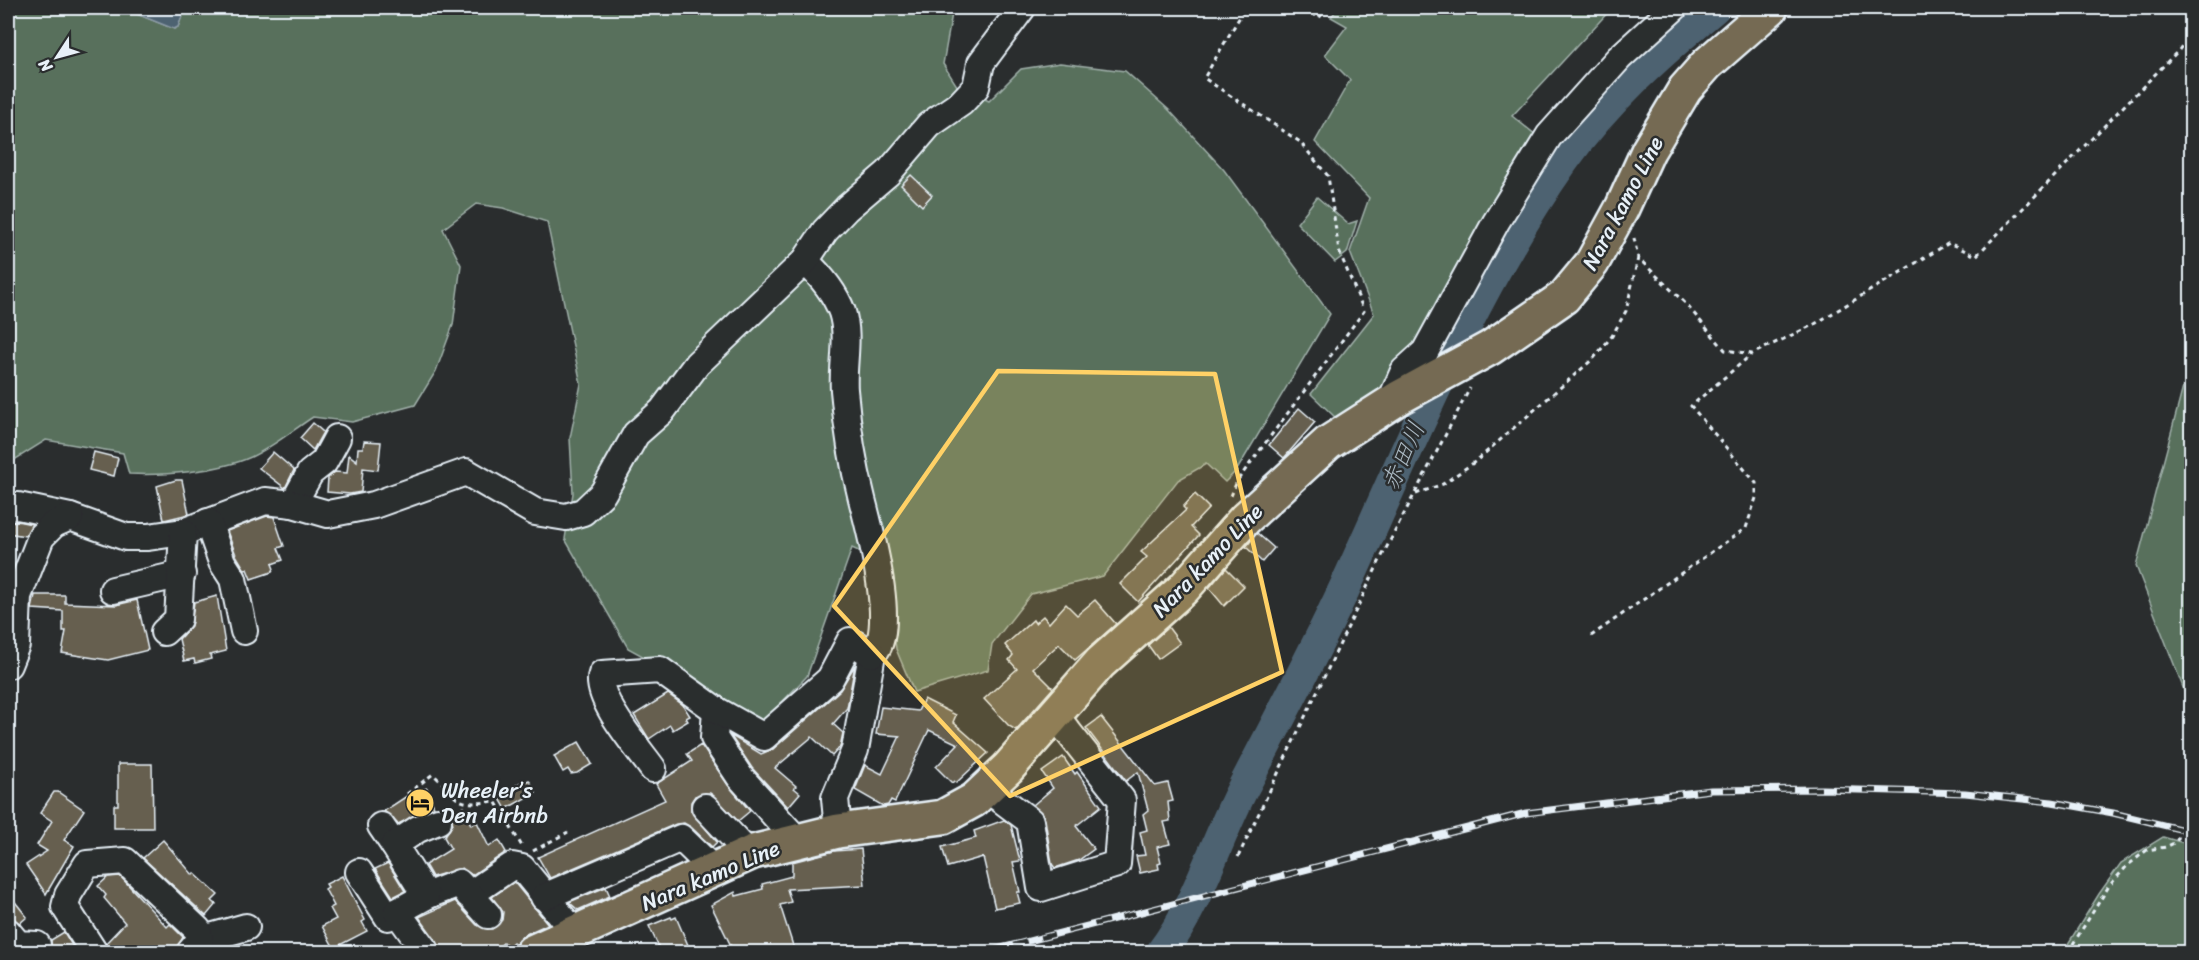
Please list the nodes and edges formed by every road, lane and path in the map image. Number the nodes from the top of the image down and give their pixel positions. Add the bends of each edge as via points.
1 (1022, 8) edge
2 (1245, 8) edge
3 (1305, 8) edge
4 (1327, 8) edge
5 (1674, 8) edge
6 (1771, 8) edge
7 (2192, 32) edge
8 (1622, 208) junction
9 (1638, 258) junction
10 (805, 261) junction
11 (1752, 354) junction
12 (1472, 385) dead end
13 (1395, 400) junction
14 (338, 438) dead end
15 (1415, 494) junction
16 (1230, 502) dead end
17 (293, 504) junction
18 (8, 507) edge
19 (70, 518) junction
20 (208, 522) junction
21 (183, 532) junction
22 (182, 574) junction
23 (113, 590) dead end
24 (244, 631) dead end
25 (164, 632) dead end
26 (1591, 636) dead end
27 (872, 654) junction
28 (8, 665) edge
29 (716, 710) junction
30 (1054, 714) junction
31 (653, 769) dead end
32 (986, 788) junction
33 (407, 794) dead end
34 (705, 807) dead end
35 (2192, 812) edge
36 (438, 821) dead end
37 (837, 831) junction
38 (568, 832) dead end
39 (797, 840) junction
40 (749, 854) junction
41 (1238, 857) dead end
42 (714, 870) junction
43 (359, 872) dead end
44 (469, 895) junction
45 (426, 896) junction
46 (544, 897) junction
47 (397, 912) junction
48 (488, 915) dead end
49 (246, 927) dead end
50 (8, 932) edge
51 (575, 933) junction
52 (195, 946) edge
53 (36, 952) edge
54 (94, 952) edge
55 (426, 952) edge
56 (532, 952) edge
57 (2068, 952) edge

1 - 10 street via 981,63 976,87 961,103 928,125 888,174 825,231
2 - 16 path via 1204,78 1300,142 1328,176 1339,251 1364,310 1236,481
3 - 4 path via 1319,18
5 - 13 street via 1619,58 1549,136 1496,222 1425,352 1404,371
6 - 8 main road, Nara kamo Line via 1707,64 1685,89 1648,151
7 - 11 path via 2179,50 1977,256 1949,243 1813,326
8 - 9 path
8 - 13 main road, Nara kamo Line via 1575,287 1551,308 1490,348
9 - 11 path via 1685,303 1725,350
9 - 15 path via 1626,311 1594,358 1476,461 1443,484
10 - 17 street via 697,364 662,411 636,434 603,493 583,513 566,517 536,512 466,472 374,505 328,514
10 - 27 street via 836,298 843,314 844,389 852,450 883,602 881,643
11 - 26 path via 1691,406 1756,483 1756,498 1746,528
12 - 15 path
13 - 30 main road, Nara kamo Line via 1328,443 1245,519 1183,589 1100,663
14 - 17 street via 324,462 310,473
15 - 41 path
17 - 20 street via 265,501
18 - 19 street
19 - 21 street via 126,537
19 - 28 street via 54,524 40,537 18,596 16,645
20 - 21 street
20 - 24 street via 222,562 233,579
21 - 22 street
22 - 23 street
22 - 25 street via 178,619
27 - 29 street via 850,641 831,679 764,737
27 - 37 street via 855,750 835,798
29 - 31 street via 660,670 602,674 603,696
29 - 39 street via 714,738 740,777
30 - 32 main road, Nara kamo Line
30 - 32 street via 1122,800 1117,864 1041,888 1030,821
32 - 37 main road, Nara kamo Line via 974,800 943,817
33 - 38 path via 433,774 459,802 471,805 495,801 527,854
34 - 40 street
35 - 57 path via 2176,842 2146,850 2109,886
36 - 45 street via 387,836
37 - 39 main road, Nara kamo Line
39 - 40 main road, Nara kamo Line
40 - 42 main road, Nara kamo Line
42 - 46 street via 681,838
42 - 51 main road, Nara kamo Line
43 - 47 street via 388,917
44 - 45 street via 459,883
44 - 46 street via 512,866 522,868
44 - 48 street
45 - 47 street
46 - 51 street
47 - 55 street
49 - 52 street
50 - 53 street via 18,944 37,945
51 - 56 main road, Nara kamo Line
52 - 54 street via 198,930 125,861 108,861 87,864 65,907

